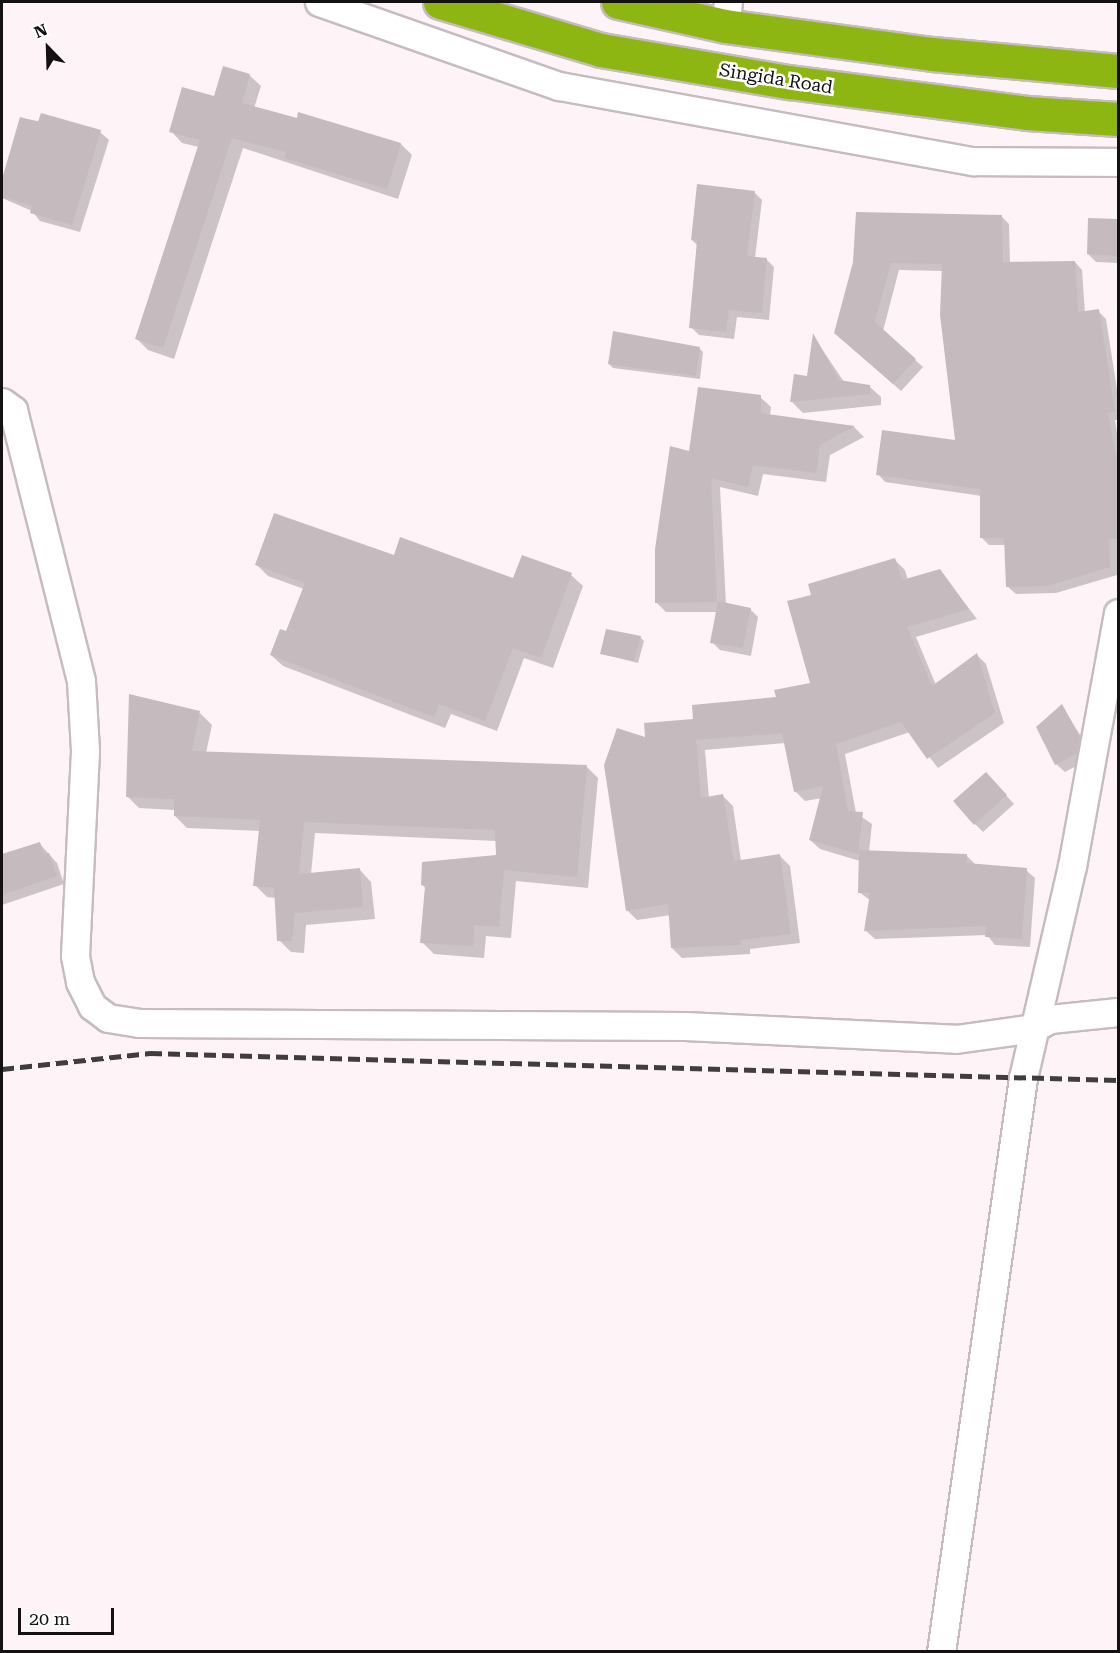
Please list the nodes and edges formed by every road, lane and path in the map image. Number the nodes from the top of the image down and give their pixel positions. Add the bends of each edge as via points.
1 (319, 2) edge
2 (440, 2) edge
3 (618, 2) edge
4 (726, 14) edge
5 (1119, 71) edge
6 (1119, 119) edge
7 (1119, 162) edge
8 (2, 402) edge
9 (1119, 613) edge
10 (1119, 1012) edge
11 (1033, 1028) junction
12 (941, 1652) edge

1 - 7 street via 559,86 973,161
2 - 6 highway, Singida Road via 612,52 789,82 1027,113
3 - 4 highway
4 - 5 highway via 932,54
8 - 11 street via 13,410 81,681 86,751 75,956 80,982 92,1006 108,1018 139,1023 685,1026 956,1039
9 - 11 street via 1072,866
10 - 11 street via 1050,1019
11 - 12 street

